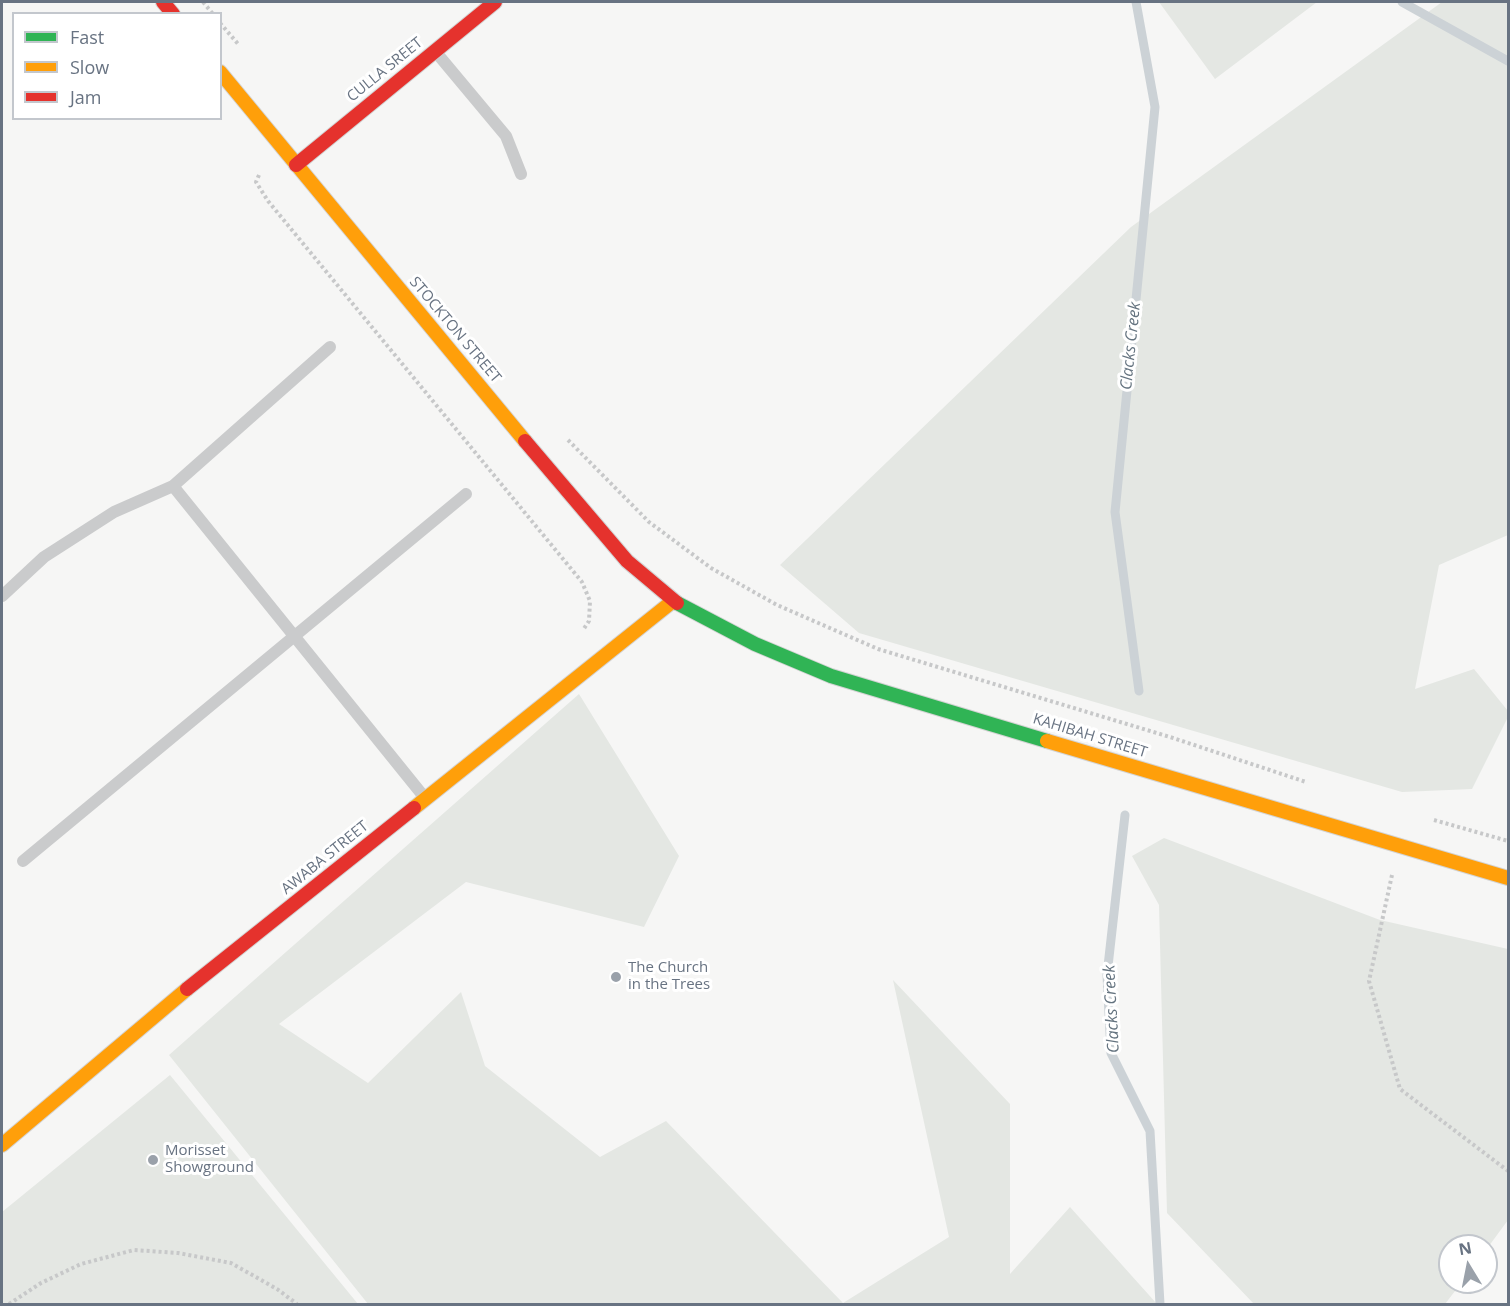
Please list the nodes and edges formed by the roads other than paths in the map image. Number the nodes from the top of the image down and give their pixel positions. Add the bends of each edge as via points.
1 (495, 2) edge
2 (435, 51) junction
3 (222, 74) edge
4 (296, 165) junction
5 (521, 174) dead end
6 (330, 347) dead end
7 (173, 486) junction
8 (465, 494) dead end
9 (2, 596) edge
10 (673, 601) junction
11 (292, 636) junction
12 (425, 799) junction
13 (23, 861) dead end
14 (1509, 878) edge
15 (2, 1145) edge

1 - 2 street, CULLA SREET
2 - 4 street, CULLA SREET
2 - 5 lane via 506,136
3 - 4 street, STOCKTON STREET
4 - 10 street, STOCKTON STREET via 584,512 627,561
6 - 7 lane
7 - 9 lane via 114,512 44,557
7 - 11 lane
8 - 11 lane
10 - 12 street, AWABA STREET
10 - 14 street, KAHIBAH STREET via 755,644 831,676
11 - 12 lane
11 - 13 lane
12 - 15 street, AWABA STREET via 153,1016

